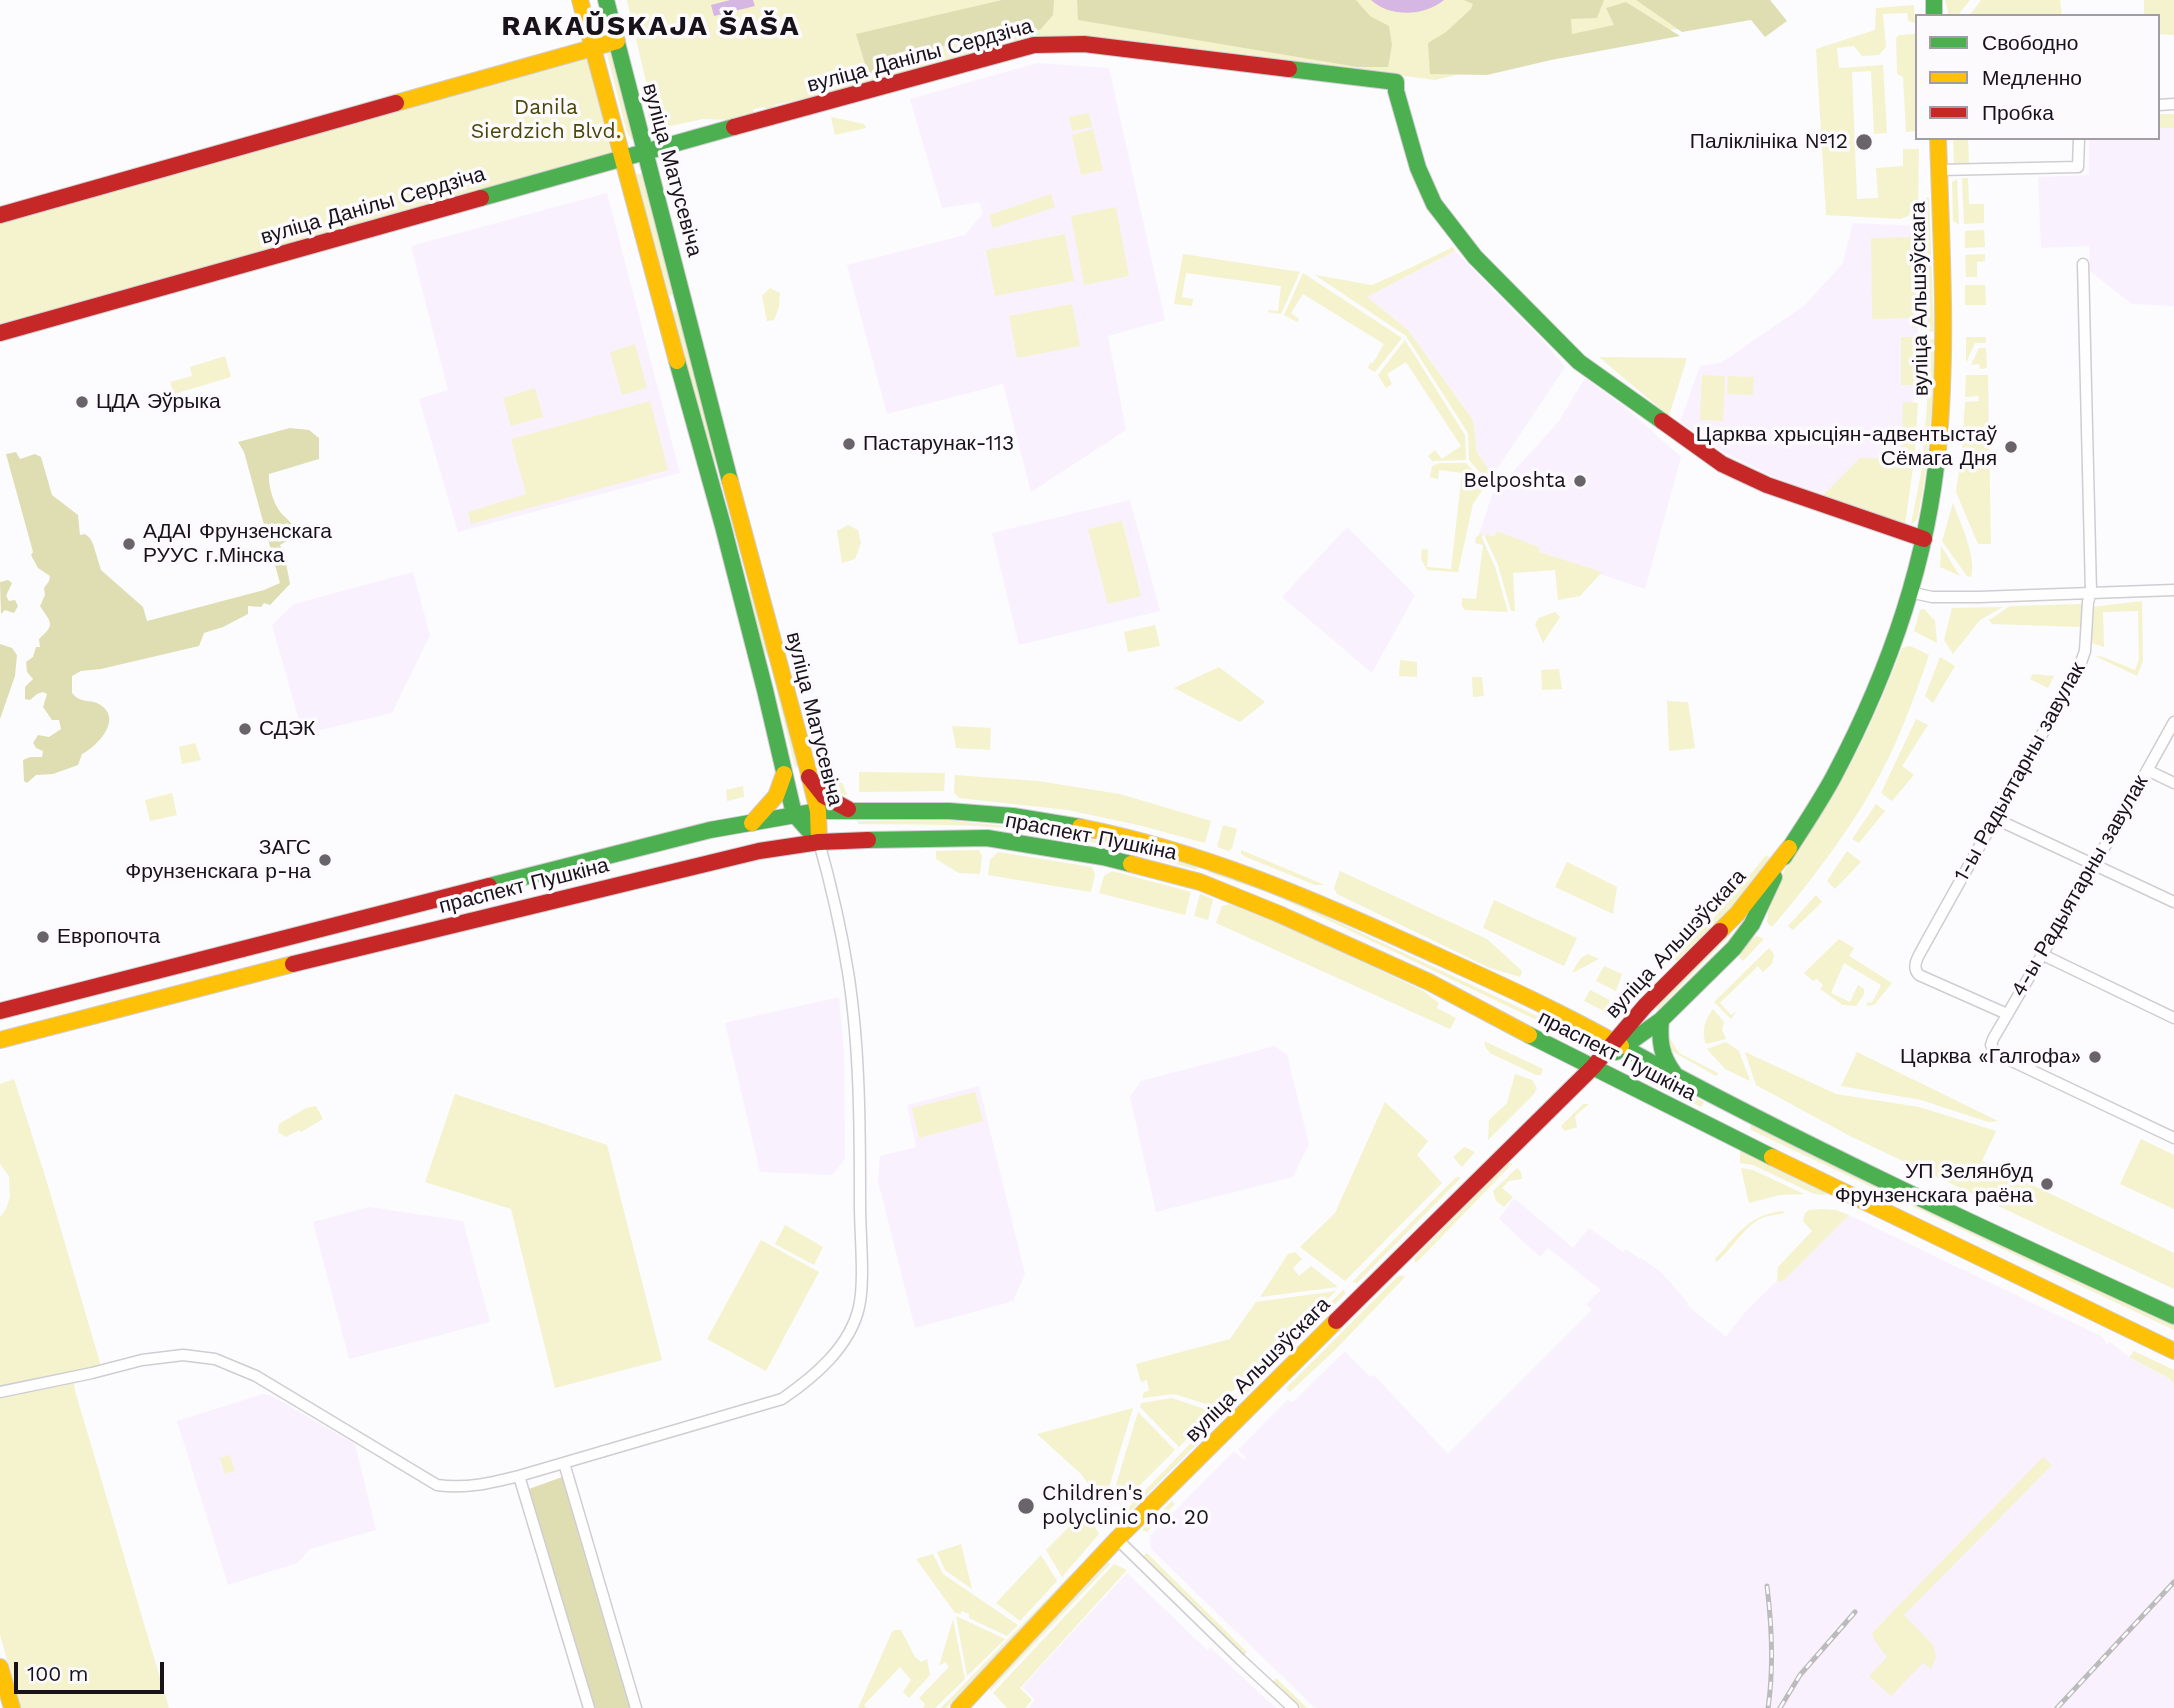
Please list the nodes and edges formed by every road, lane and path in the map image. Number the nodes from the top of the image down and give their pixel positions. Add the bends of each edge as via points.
1 (580, 0) edge
2 (607, 0) edge
3 (617, 41) junction
4 (592, 48) junction
5 (1938, 140) edge
6 (2079, 140) edge
7 (645, 152) junction
8 (621, 158) junction
9 (1939, 170) junction
10 (0, 215) edge
11 (2083, 264) dead end
12 (684, 300) junction
13 (662, 306) junction
14 (0, 332) edge
15 (723, 526) junction
16 (1924, 539) junction
17 (754, 569) junction
18 (2174, 590) edge
19 (1909, 592) junction
20 (2091, 592) junction
21 (2174, 722) edge
22 (2147, 770) junction
23 (784, 774) junction
24 (809, 777) junction
25 (2174, 783) edge
26 (818, 811) junction
27 (851, 811) junction
28 (794, 814) junction
29 (1996, 819) junction
30 (752, 823) junction
31 (819, 842) junction
32 (1788, 848) junction
33 (2094, 866) junction
34 (2174, 902) edge
35 (2041, 954) junction
36 (0, 1011) edge
37 (2007, 1014) junction
38 (2174, 1018) edge
39 (1661, 1020) junction
40 (0, 1040) edge
41 (1619, 1044) junction
42 (1593, 1067) junction
43 (1676, 1076) junction
44 (1751, 1113) junction
45 (2174, 1138) edge
46 (1735, 1140) junction
47 (2174, 1316) edge
48 (2174, 1351) edge
49 (0, 1392) edge
50 (564, 1464) junction
51 (519, 1476) junction
52 (1117, 1539) junction
53 (0, 1667) edge
54 (12, 1708) edge
55 (589, 1708) edge
56 (636, 1708) edge
57 (959, 1708) edge
58 (1293, 1708) edge

1 - 4 main road, вуліца Матусевіча
2 - 3 main road, вуліца Матусевіча
3 - 4 main road
3 - 7 main road, вуліца Матусевіча
4 - 8 main road, вуліца Матусевіча
4 - 10 main road
5 - 9 main road, вуліца Альшэўскага
6 - 9 street via 2078,167
7 - 8 main road, вуліца Данілы Сердзіча
7 - 12 main road, вуліца Матусевіча
7 - 16 main road, вуліца Данілы Сердзіча via 1034,46 1126,48 1396,82 1418,168 1434,204 1475,257 1579,362 1722,464 1815,503
8 - 13 main road, вуліца Матусевіча
8 - 14 main road, вуліца Данілы Сердзіча
9 - 16 main road, вуліца Альшэўскага via 1943,399
11 - 20 street, 1-ы Радыятарны завулак
12 - 13 main road
12 - 17 main road, вуліца Матусевіча
13 - 15 main road, вуліца Матусевіча
15 - 17 main road via 744,576 750,578
15 - 23 main road, вуліца Матусевіча
16 - 19 main road, вуліца Альшэўскага
17 - 24 main road, вуліца Матусевіча
18 - 20 street
19 - 20 street via 1932,597
19 - 32 main road, вуліца Альшэўскага via 1884,671 1860,725
20 - 29 street, 1-ы Радыятарны завулак via 2079,668
21 - 22 street, 4-ы Радыятарны завулак
22 - 25 street
22 - 33 street, 4-ы Радыятарны завулак
23 - 28 main road, вуліца Матусевіча
23 - 30 main road via 776,796
24 - 26 main road, вуліца Матусевіча
24 - 27 main road via 824,796
26 - 27 main road, праспект Пушкіна
26 - 28 main road, праспект Пушкіна
26 - 31 main road, вуліца Матусевіча
27 - 41 main road, праспект Пушкіна via 1013,816 1132,837 1206,859 1335,909
28 - 30 main road, праспект Пушкіна
28 - 31 main road, вуліца Матусевіча
29 - 33 street
29 - 37 street, 1-ы Радыятарны завулак via 1919,956 1915,971
30 - 36 main road, праспект Пушкіна
31 - 40 main road, праспект Пушкіна via 680,869
31 - 42 main road, праспект Пушкіна via 987,838 1103,857 1188,879 1279,914 1429,982
31 - 50 street via 849,975 856,1051 861,1285 853,1323 821,1368 782,1399
32 - 39 main road, вуліца Альшэўскага via 1745,934
32 - 41 main road, вуліца Альшэўскага via 1737,914 1645,1006
33 - 34 street
33 - 35 street, 4-ы Радыятарны завулак
35 - 37 street, 4-ы Радыятарны завулак
35 - 38 street
37 - 45 street, 4-ы Радыятарны завулак via 1991,1045 1997,1054
39 - 41 main road, вуліца Альшэўскага
39 - 43 main road via 1662,1056
41 - 42 main road, вуліца Альшэўскага
41 - 43 main road, праспект Пушкіна
42 - 46 main road, праспект Пушкіна
42 - 52 main road, вуліца Альшэўскага
43 - 44 main road, праспект Пушкіна
44 - 46 main road via 1736,1119
44 - 47 main road, праспект Пушкіна via 1943,1210
46 - 48 main road, праспект Пушкіна
49 - 51 street via 142,1360 183,1355 215,1359 256,1376 437,1485 478,1486
50 - 51 street
50 - 56 street
51 - 55 street
52 - 57 main road, вуліца Альшэўскага
52 - 58 street
53 - 54 main road

